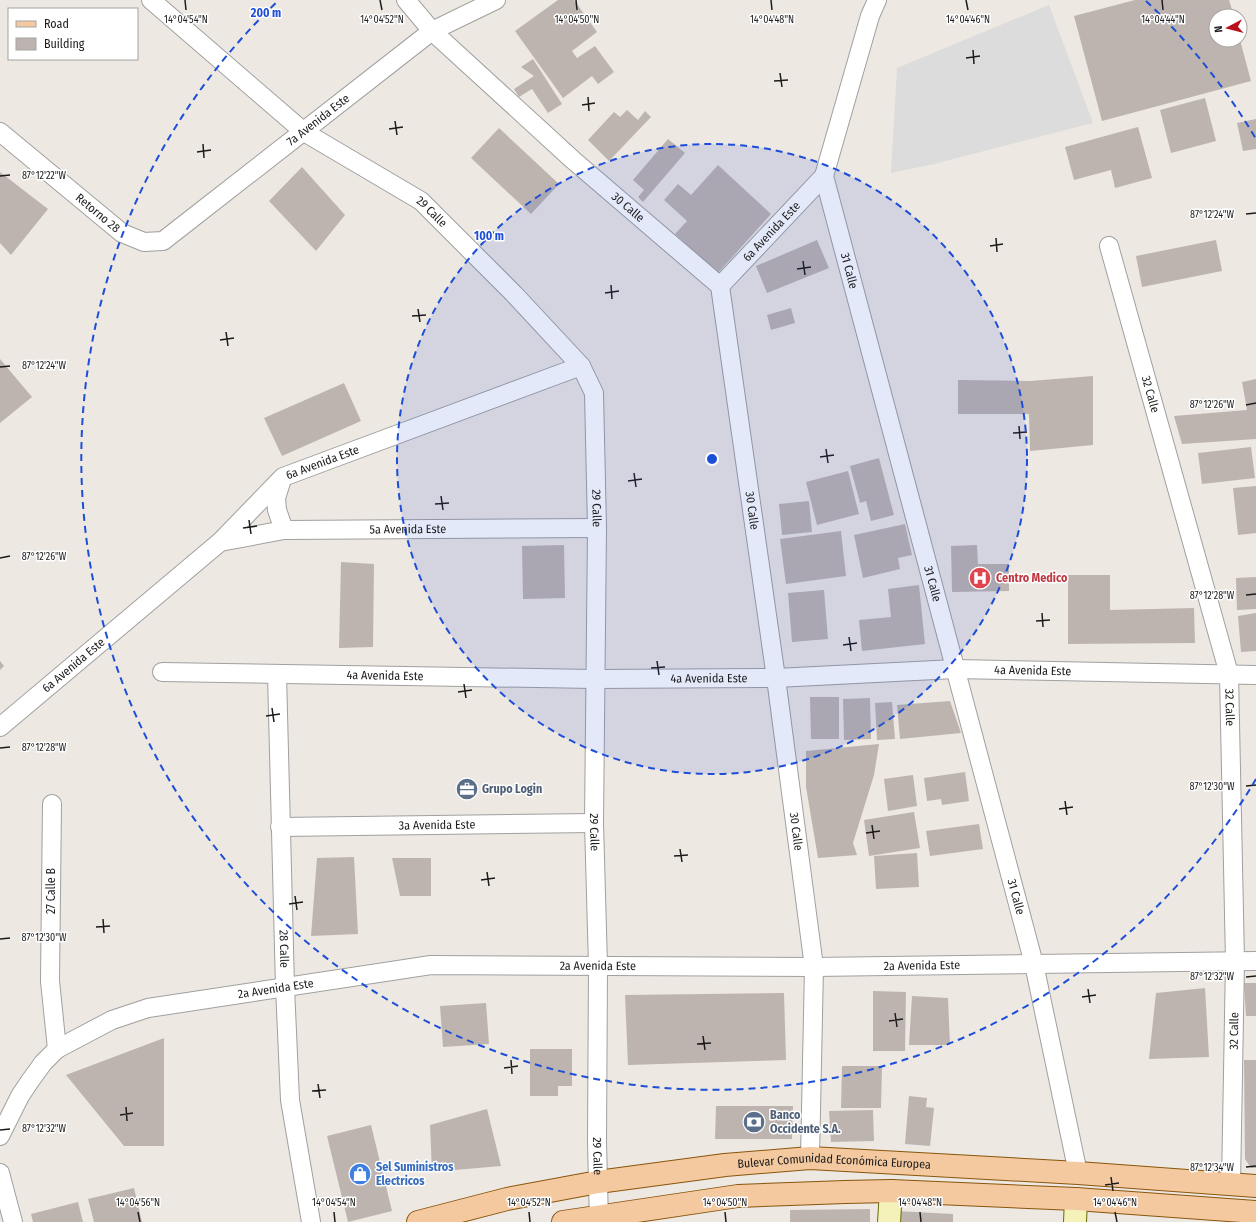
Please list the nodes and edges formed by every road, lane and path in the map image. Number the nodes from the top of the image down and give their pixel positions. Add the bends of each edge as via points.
1 (151, 0) edge
2 (406, 0) edge
3 (496, 0) edge
4 (877, 0) edge
5 (432, 31) junction
6 (0, 132) edge
7 (304, 132) junction
8 (824, 176) junction
9 (144, 242) joint
10 (1109, 246) dead end
11 (720, 286) junction
12 (581, 366) junction
13 (283, 476) junction
14 (597, 528) junction
15 (284, 530) junction
16 (220, 542) junction
17 (955, 669) junction
18 (162, 672) dead end
19 (277, 674) junction
20 (1229, 674) junction
21 (1256, 675) edge
22 (776, 678) junction
23 (594, 679) junction
24 (0, 728) edge
25 (52, 804) dead end
26 (594, 822) junction
27 (280, 827) junction
28 (1235, 961) junction
29 (1256, 961) edge
30 (1034, 964) junction
31 (598, 966) junction
32 (814, 967) junction
33 (285, 987) junction
34 (57, 1049) junction
35 (0, 1136) edge
36 (810, 1158) junction
37 (0, 1173) edge
38 (1078, 1173) junction
39 (598, 1182) junction
40 (1231, 1184) junction
41 (1256, 1186) edge
42 (891, 1191) junction
43 (1076, 1199) junction
44 (1256, 1212) edge
45 (599, 1219) edge
46 (13, 1222) edge
47 (311, 1222) edge
48 (418, 1222) edge
49 (563, 1222) edge
50 (889, 1222) edge
51 (1075, 1222) edge

1 - 7 street, 29 Calle
2 - 5 street, 30 Calle
3 - 5 street, 7a Avenida Este
4 - 8 street via 870,16
5 - 7 street, 7a Avenida Este
5 - 11 street, 30 Calle via 573,160
6 - 9 street, Retorno 28 via 122,233
7 - 9 street, 7a Avenida Este via 163,241
7 - 12 street, 29 Calle via 420,200
8 - 11 street, 6a Avenida Este
8 - 17 street, 31 Calle
10 - 20 street, 32 Calle
11 - 22 street, 30 Calle
12 - 13 street, 6a Avenida Este
12 - 14 street, 29 Calle via 594,393
13 - 15 street via 276,498
13 - 16 street, 6a Avenida Este
14 - 15 street, 5a Avenida Este
14 - 23 street, 29 Calle
15 - 16 street, 5a Avenida Este
16 - 24 street, 6a Avenida Este
17 - 20 street, 4a Avenida Este
17 - 22 street, 4a Avenida Este
17 - 30 street, 31 Calle
18 - 19 street, 4a Avenida Este
19 - 23 street, 4a Avenida Este
19 - 27 street, 28 Calle
20 - 21 street, 4a Avenida Este
20 - 28 street, 32 Calle
22 - 23 street, 4a Avenida Este
22 - 32 street, 30 Calle
23 - 26 street, 29 Calle
25 - 34 street, 27 Calle B via 50,980
26 - 27 street, 3a Avenida Este
26 - 31 street, 29 Calle
27 - 33 street, 28 Calle
28 - 29 street, 2a Avenida Este
28 - 30 street, 2a Avenida Este
28 - 40 street, 32 Calle
30 - 32 street, 2a Avenida Este
30 - 38 street, 31 Calle
31 - 32 street, 2a Avenida Este
31 - 33 street, 2a Avenida Este via 431,965
31 - 39 street, 29 Calle
32 - 36 street, 30 Calle
33 - 34 street, 2a Avenida Este via 148,1008 112,1020
33 - 47 street, 28 Calle via 290,1100
34 - 35 street, 2a Avenida Este via 30,1080
36 - 38 main road, Bulevar Comunidad Económica Europea
36 - 39 main road, Bulevar Comunidad Económica Europea via 725,1165
37 - 46 street
38 - 40 main road, Bulevar Comunidad Económica Europea
39 - 45 street, 29 Calle
39 - 48 main road, Bulevar Comunidad Económica Europea via 507,1199
40 - 41 main road, Bulevar Comunidad Económica Europea
42 - 43 main road
42 - 45 main road via 738,1196
42 - 50 street
43 - 44 main road
43 - 51 street
45 - 49 main road

